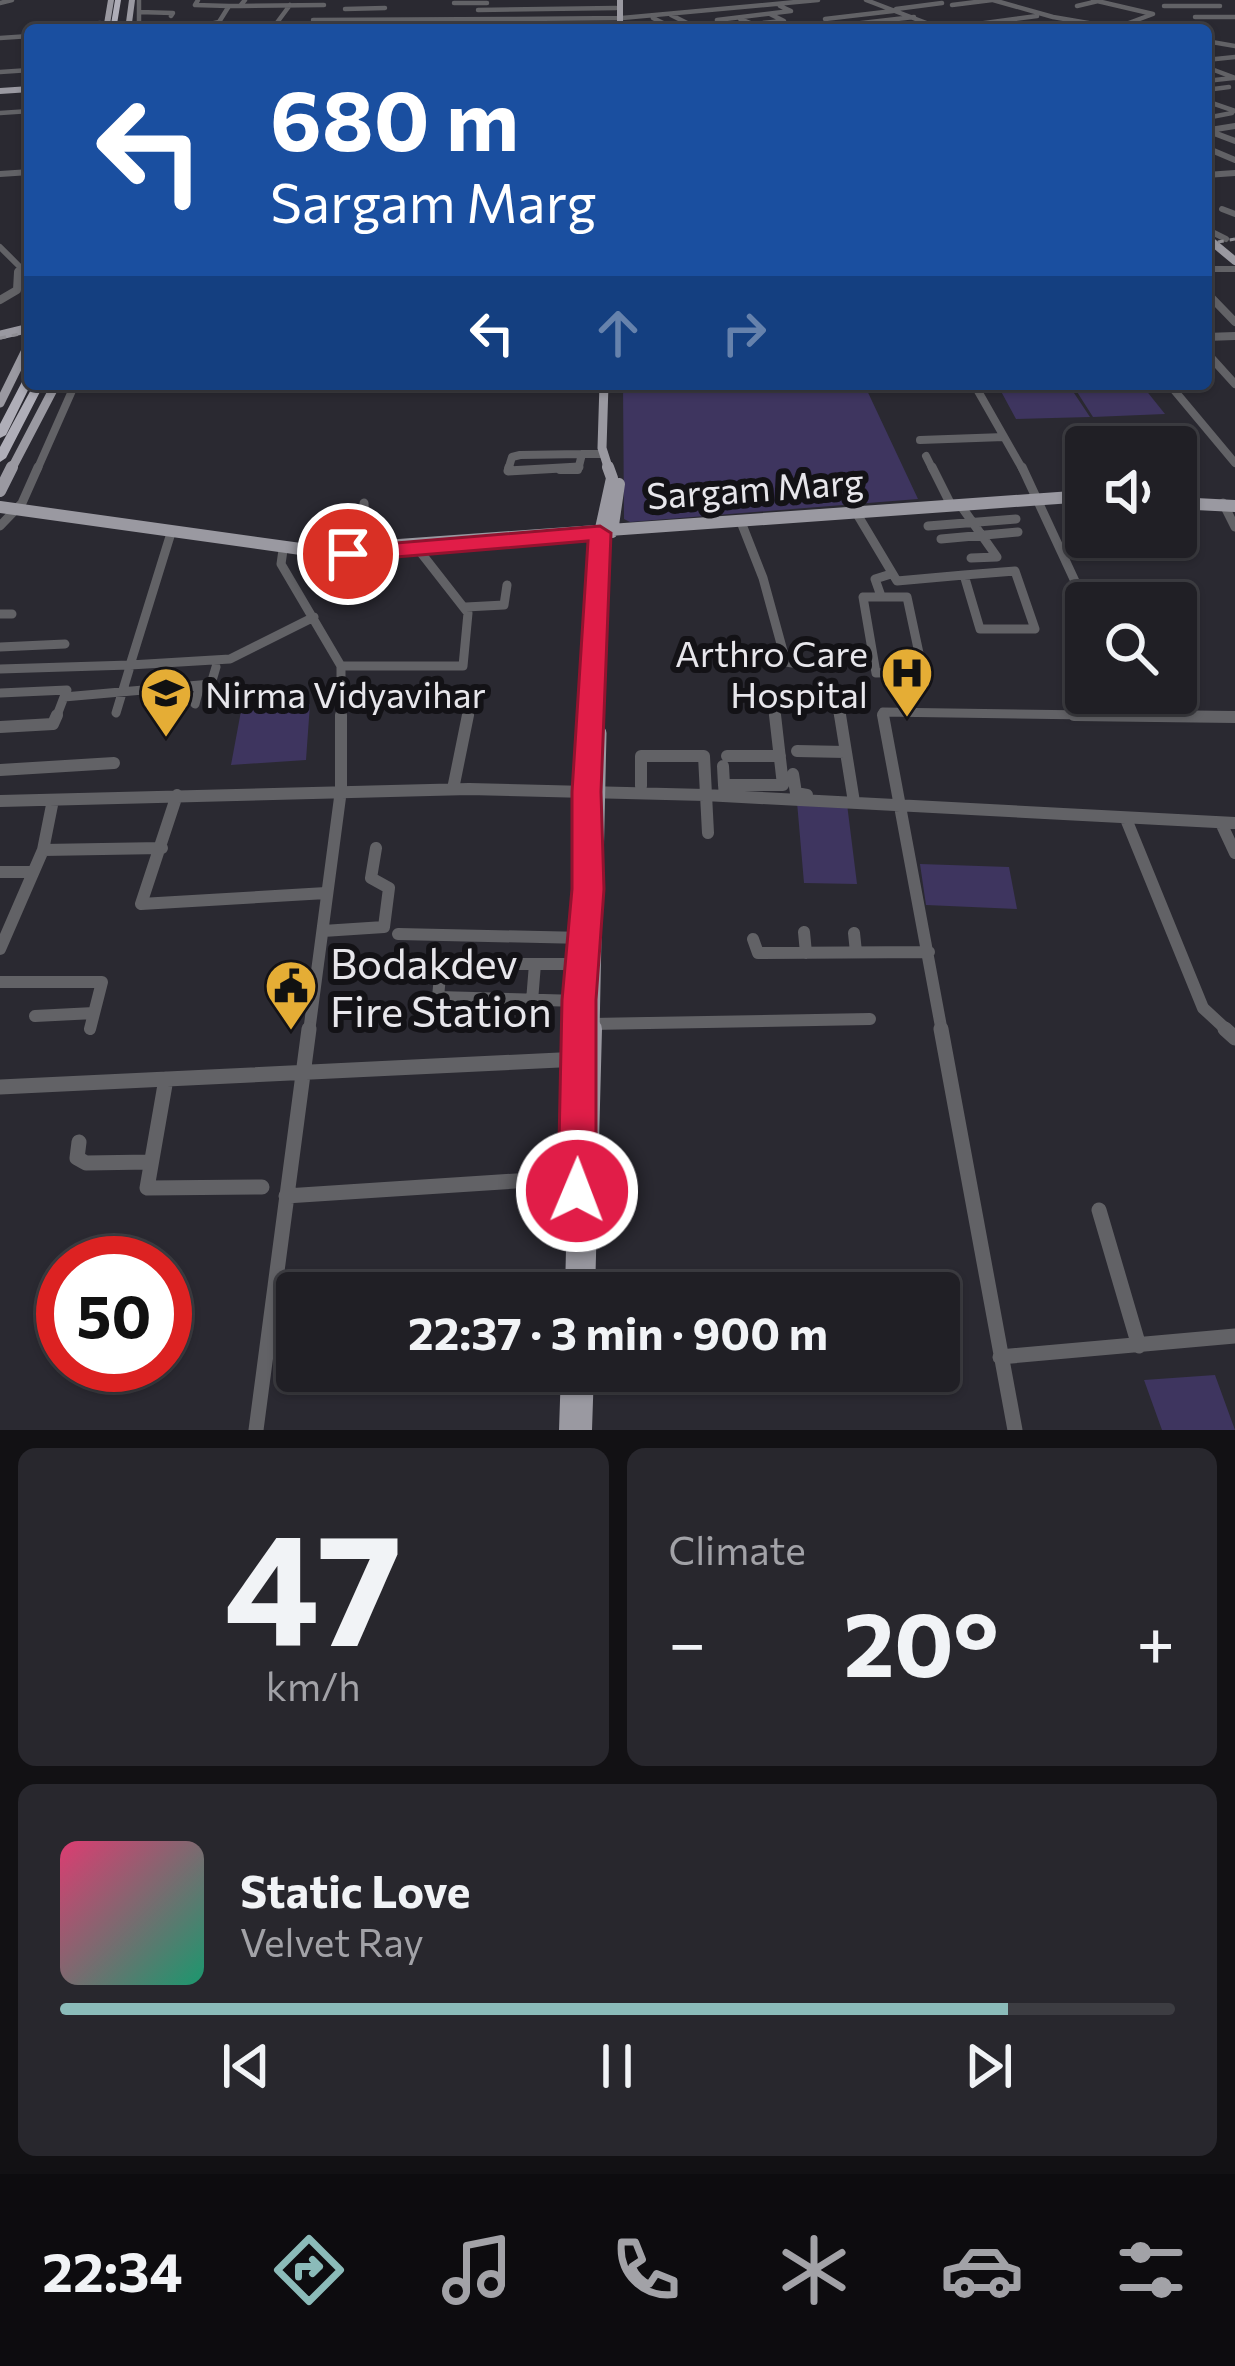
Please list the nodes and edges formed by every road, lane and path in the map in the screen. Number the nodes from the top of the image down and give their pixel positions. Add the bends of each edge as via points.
1 (12, 0) edge
2 (125, 0) edge
3 (198, 0) edge
4 (222, 0) edge
5 (524, 0) edge
6 (552, 0) edge
7 (818, 0) edge
8 (868, 0) edge
9 (990, 0) edge
10 (1157, 0) edge
11 (1096, 1) edge
12 (454, 2) edge
13 (962, 2) edge
14 (0, 3) edge
15 (243, 3) edge
16 (323, 3) edge
17 (945, 3) edge
18 (970, 3) edge
19 (775, 4) junction
20 (290, 5) junction
21 (229, 6) junction
22 (262, 6) junction
23 (478, 6) edge
24 (500, 6) dead end
25 (1077, 6) dead end
26 (747, 7) junction
27 (1195, 8) edge
28 (218, 9) junction
29 (346, 9) edge
30 (729, 9) junction
31 (1228, 9) edge
32 (384, 10) edge
33 (894, 10) junction
34 (140, 12) junction
35 (698, 12) junction
36 (168, 13) dead end
37 (617, 14) edge
38 (670, 14) junction
39 (1041, 15) junction
40 (650, 16) junction
41 (867, 16) junction
42 (910, 16) junction
43 (741, 17) junction
44 (765, 17) junction
45 (811, 18) dead end
46 (453, 19) junction
47 (477, 19) junction
48 (517, 19) junction
49 (362, 20) junction
50 (717, 20) junction
51 (790, 20) dead end
52 (1016, 20) junction
53 (879, 21) junction
54 (830, 22) junction
55 (276, 23) junction
56 (314, 23) edge
57 (139, 24) edge
58 (215, 24) edge
59 (248, 24) edge
60 (262, 24) edge
61 (279, 24) edge
62 (360, 24) edge
63 (516, 24) edge
64 (571, 24) edge
65 (665, 24) edge
66 (692, 24) edge
67 (726, 24) edge
68 (752, 24) edge
69 (754, 24) edge
70 (799, 24) edge
71 (824, 24) edge
72 (853, 24) joint
73 (932, 24) edge
74 (984, 24) edge
75 (1026, 24) edge
76 (1082, 24) edge
77 (1087, 24) edge
78 (1126, 24) edge
79 (1216, 82) dead end
80 (1232, 88) edge
81 (1222, 209) dead end
82 (1235, 214) edge
83 (1220, 241) edge
84 (0, 247) edge
85 (1235, 250) edge
86 (1235, 265) edge
87 (18, 274) junction
88 (0, 276) edge
89 (1212, 298) edge
90 (0, 300) edge
91 (1235, 322) edge
92 (24, 349) edge
93 (1212, 359) edge
94 (1235, 384) edge
95 (24, 388) edge
96 (36, 390) edge
97 (53, 390) edge
98 (71, 390) edge
99 (607, 390) edge
100 (977, 390) edge
101 (1174, 390) edge
102 (0, 403) edge
103 (606, 428) junction
104 (0, 435) edge
105 (1004, 437) junction
106 (920, 440) dead end
107 (582, 454) junction
108 (604, 454) junction
109 (543, 455) junction
110 (926, 456) dead end
111 (0, 458) edge
112 (1235, 463) edge
113 (542, 472) junction
114 (0, 491) edge
115 (1040, 498) junction
116 (1065, 498) edge
117 (1197, 502) edge
118 (364, 503) dead end
119 (1229, 503) edge
120 (956, 504) junction
121 (856, 514) junction
122 (4, 515) edge
123 (1016, 519) dead end
124 (741, 522) junction
125 (972, 523) junction
126 (928, 526) dead end
127 (1235, 526) edge
128 (607, 530) junction
129 (1018, 532) dead end
130 (169, 535) junction
131 (981, 536) junction
132 (941, 539) dead end
133 (351, 549) junction
134 (418, 549) junction
135 (282, 552) junction
136 (971, 558) dead end
137 (891, 574) junction
138 (964, 574) junction
139 (1076, 582) edge
140 (507, 585) dead end
141 (881, 596) junction
142 (466, 607) junction
143 (314, 617) junction
144 (65, 644) dead end
145 (0, 647) edge
146 (341, 666) junction
147 (463, 666) junction
148 (811, 666) dead end
149 (129, 667) junction
150 (216, 667) dead end
151 (0, 669) edge
152 (73, 675) dead end
153 (460, 682) dead end
154 (200, 685) junction
155 (0, 693) edge
156 (66, 693) junction
157 (121, 694) junction
158 (470, 703) dead end
159 (195, 704) dead end
160 (116, 713) dead end
161 (1235, 717) edge
162 (0, 727) edge
163 (796, 748) dead end
164 (845, 748) junction
165 (780, 756) junction
166 (114, 763) dead end
167 (0, 770) edge
168 (793, 774) dead end
169 (640, 786) dead end
170 (682, 788) dead end
171 (453, 789) junction
172 (341, 790) junction
173 (724, 790) junction
174 (593, 792) junction
175 (705, 792) junction
176 (778, 792) junction
177 (176, 795) junction
178 (812, 798) junction
179 (853, 798) junction
180 (53, 800) junction
181 (0, 801) edge
182 (901, 805) junction
183 (1126, 819) junction
184 (1228, 823) edge
185 (708, 833) dead end
186 (162, 848) junction
187 (376, 848) dead end
188 (43, 850) junction
189 (1235, 853) edge
190 (0, 872) edge
191 (32, 872) junction
192 (326, 893) junction
193 (323, 931) junction
194 (804, 932) dead end
195 (854, 933) dead end
196 (398, 934) dead end
197 (585, 938) junction
198 (753, 939) dead end
199 (0, 949) edge
200 (806, 952) junction
201 (856, 952) junction
202 (929, 952) junction
203 (535, 964) junction
204 (583, 964) junction
205 (0, 982) edge
206 (579, 1000) junction
207 (532, 1001) junction
208 (94, 1012) junction
209 (35, 1016) dead end
210 (870, 1019) dead end
211 (591, 1024) junction
212 (90, 1029) dead end
213 (1235, 1038) edge
214 (584, 1059) junction
215 (302, 1072) junction
216 (166, 1079) junction
217 (0, 1087) edge
218 (79, 1142) dead end
219 (150, 1162) junction
220 (577, 1177) junction
221 (262, 1187) dead end
222 (286, 1196) junction
223 (1099, 1210) dead end
224 (575, 1272) edge
225 (585, 1272) edge
226 (1233, 1343) edge
227 (1138, 1346) junction
228 (1000, 1357) junction
229 (570, 1392) edge
230 (583, 1392) edge
231 (256, 1430) edge
232 (568, 1430) edge
233 (582, 1430) edge
234 (1015, 1430) edge

1 - 14 street
2 - 34 street
3 - 28 street via 199,10
4 - 28 street
5 - 23 street
6 - 37 street
7 - 19 street
8 - 33 street
9 - 18 street
9 - 39 street
10 - 27 street via 1169,10
11 - 25 street
11 - 78 street via 1153,14
12 - 23 street
12 - 46 street
13 - 17 street
13 - 18 street
15 - 21 street
15 - 22 street
16 - 20 street
16 - 56 street
17 - 33 street
17 - 42 street
19 - 26 street
19 - 44 street via 791,11
20 - 22 street
20 - 55 street
21 - 28 street
21 - 58 street
22 - 59 street
23 - 24 street
23 - 37 street
23 - 47 street
26 - 30 street
26 - 44 street
27 - 31 street
27 - 31 street
29 - 32 street
29 - 49 street
29 - 56 street
30 - 35 street
30 - 43 street
32 - 46 street
32 - 49 street
33 - 41 street
33 - 42 street
34 - 36 street
34 - 57 street
35 - 38 street
35 - 50 street
37 - 40 street
37 - 64 street
38 - 40 street
38 - 66 street
39 - 52 street
39 - 76 street
39 - 77 street
40 - 65 street
41 - 53 street
41 - 54 street
42 - 53 street
42 - 73 street
43 - 44 street
43 - 50 street
43 - 68 street
44 - 69 street
45 - 54 street
46 - 47 street
47 - 48 street
48 - 63 street
48 - 64 street
49 - 62 street
50 - 67 street
51 - 70 street
52 - 74 street
52 - 75 street
53 - 72 street
54 - 71 street
54 - 72 street
55 - 60 street
55 - 61 street
79 - 80 street
81 - 82 street
83 - 85 main road
83 - 86 main road
84 - 87 street via 18,261
87 - 88 street
87 - 90 street via 17,290
89 - 91 street
92 - 102 main road
93 - 94 street
95 - 104 highway
96 - 111 highway
97 - 114 main road
98 - 122 street via 22,503
99 - 103 main road
100 - 105 street
101 - 112 street
103 - 108 main road
103 - 128 main road via 619,482
105 - 106 street
105 - 115 street
107 - 108 street
107 - 109 street
107 - 113 street via 578,470
108 - 128 main road via 612,478
109 - 113 street
109 - 113 street via 512,457 508,471
110 - 120 street
115 - 116 main road, Sargam Marg
115 - 120 main road, Sargam Marg
115 - 139 street
117 - 119 main road
118 - 133 street via 365,526
119 - 127 street
120 - 121 main road, Sargam Marg
120 - 125 street
120 - 128 main road, Sargam Marg
121 - 124 main road, Sargam Marg
121 - 137 street
122 - 130 main road, Sargam Marg
123 - 125 street
124 - 128 main road, Sargam Marg
124 - 148 street via 787,662
125 - 126 street
125 - 131 street
128 - 133 main road, Sargam Marg
128 - 134 main road, Sargam Marg
128 - 174 main road
129 - 131 street
130 - 135 main road, Sargam Marg
130 - 149 street
131 - 132 street
131 - 136 street via 997,557
133 - 135 main road, Sargam Marg
134 - 135 main road, Sargam Marg
134 - 142 street
135 - 143 street
137 - 138 street via 899,581
137 - 141 street via 875,579
138 - 138 street via 1015,571 1035,629 980,629
140 - 142 street via 504,605
141 - 141 street via 863,598 876,673 923,672 907,597
142 - 147 street
143 - 146 street
143 - 149 street via 230,659
144 - 145 street
146 - 147 street
146 - 172 street
147 - 153 street
149 - 151 street
149 - 157 street
150 - 154 street via 211,684
152 - 156 street
154 - 157 street
154 - 159 street
155 - 156 street
156 - 157 street
156 - 162 street via 57,729
157 - 160 street
158 - 171 street
161 - 182 street via 884,712
163 - 164 street
164 - 165 street via 832,700 781,700
164 - 179 street
165 - 173 street via 725,761
165 - 176 street
166 - 167 street
168 - 178 street via 796,793
169 - 175 street via 641,756 700,754
170 - 175 street
171 - 172 street
171 - 174 street
172 - 177 street
172 - 192 street
173 - 175 street
173 - 176 street
174 - 175 street
174 - 197 main road
174 - 211 main road
175 - 185 street
176 - 178 street
177 - 180 street
177 - 186 street
178 - 179 street
179 - 182 street
180 - 181 street
180 - 188 street
182 - 183 street
182 - 202 street
183 - 184 street
183 - 213 street via 1203,1008
184 - 189 street
186 - 188 street
186 - 192 street via 141,904
187 - 193 street via 371,878 389,888 384,928
188 - 191 street
190 - 191 street
191 - 199 street
192 - 193 street
193 - 215 street
194 - 200 street
195 - 201 street
196 - 197 street
197 - 204 main road
198 - 200 street via 758,952
200 - 201 street
201 - 202 street
202 - 228 street
203 - 204 street
203 - 207 street
203 - 207 street via 446,964 438,997
204 - 206 main road
205 - 208 street via 96,979 102,982
206 - 207 street
206 - 214 main road
208 - 209 street
208 - 212 street
210 - 211 street
211 - 214 main road
214 - 215 street
214 - 220 main road
214 - 225 main road
215 - 216 street
215 - 222 street
216 - 217 street
216 - 219 street
218 - 219 street via 77,1158 86,1163
219 - 221 street via 152,1191
220 - 222 street
220 - 224 main road
222 - 231 street
223 - 227 street
226 - 227 street
227 - 228 street
228 - 234 street
229 - 232 main road
230 - 233 main road

